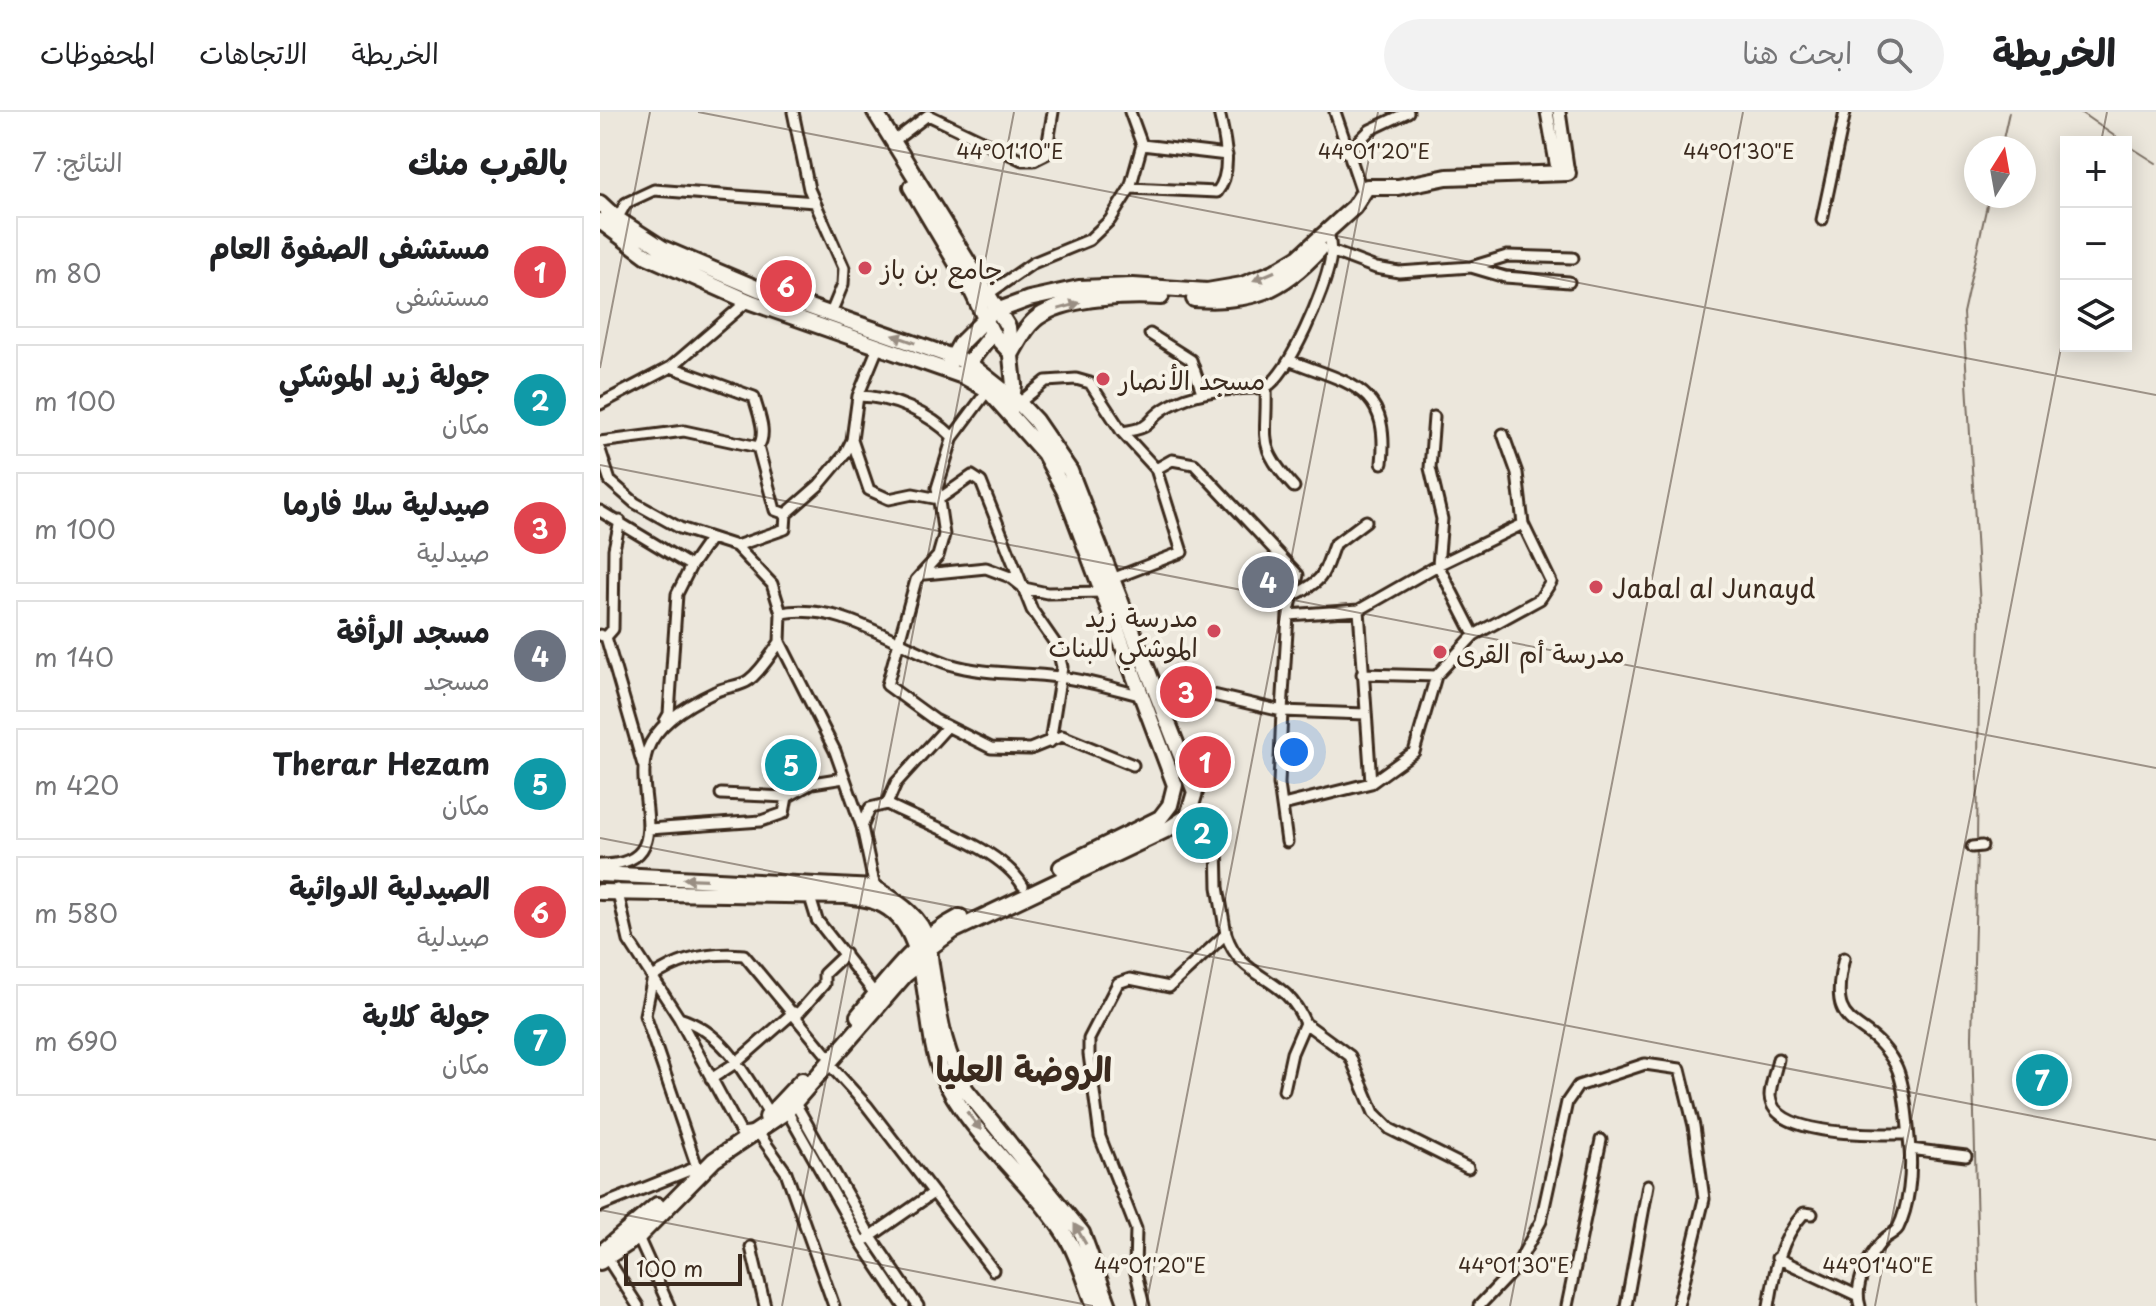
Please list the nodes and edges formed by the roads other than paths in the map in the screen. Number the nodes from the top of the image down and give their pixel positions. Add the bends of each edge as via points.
1 (793, 112) edge
2 (867, 112) edge
3 (875, 112) edge
4 (1053, 112) edge
5 (1130, 112) edge
6 (1219, 112) edge
7 (1335, 112) edge
8 (1408, 112) edge
9 (1547, 112) edge
10 (1559, 112) edge
11 (1845, 112) edge
12 (894, 141) junction
13 (1142, 145) junction
14 (1347, 153) junction
15 (1227, 155) junction
16 (1563, 174) junction
17 (1130, 188) junction
18 (1362, 192) junction
19 (815, 202) junction
20 (600, 203) edge
21 (617, 219) junction
22 (1822, 220) dead end
23 (600, 221) edge
24 (1327, 230) junction
25 (1331, 251) junction
26 (1573, 258) dead end
27 (1471, 267) junction
28 (1569, 282) dead end
29 (761, 290) junction
30 (988, 294) junction
31 (748, 301) junction
32 (831, 313) junction
33 (991, 314) junction
34 (992, 333) junction
35 (1150, 334) dead end
36 (879, 345) junction
37 (1012, 353) junction
38 (1291, 361) junction
39 (949, 363) junction
40 (671, 367) junction
41 (965, 369) junction
42 (1266, 387) junction
43 (988, 390) junction
44 (1202, 392) junction
45 (858, 396) junction
46 (600, 404) edge
47 (1014, 406) junction
48 (1434, 417) dead end
49 (1122, 432) junction
50 (1503, 434) dead end
51 (953, 437) junction
52 (852, 440) junction
53 (600, 442) edge
54 (758, 447) junction
55 (600, 450) edge
56 (1382, 463) dead end
57 (1156, 469) junction
58 (1294, 487) dead end
59 (939, 499) junction
60 (600, 511) edge
61 (786, 514) junction
62 (620, 521) junction
63 (1366, 521) dead end
64 (1523, 524) junction
65 (710, 539) junction
66 (736, 546) junction
67 (1438, 565) junction
68 (691, 566) junction
69 (925, 574) junction
70 (1108, 586) junction
71 (1024, 588) junction
72 (1296, 594) junction
73 (1359, 610) junction
74 (781, 613) junction
75 (1288, 615) junction
76 (1474, 635) junction
77 (603, 636) edge
78 (780, 642) junction
79 (899, 642) junction
80 (1362, 674) junction
81 (1436, 676) junction
82 (1059, 677) junction
83 (1149, 694) junction
84 (1282, 711) junction
85 (1365, 714) junction
86 (664, 724) junction
87 (947, 727) junction
88 (1050, 742) junction
89 (1133, 765) dead end
90 (645, 773) junction
91 (844, 778) junction
92 (1371, 783) junction
93 (721, 794) dead end
94 (787, 797) junction
95 (887, 804) junction
96 (1283, 805) junction
97 (862, 827) junction
98 (649, 829) junction
99 (1287, 842) dead end
100 (1217, 843) dead end
101 (600, 865) edge
102 (607, 875) edge
103 (1023, 886) junction
104 (875, 888) junction
105 (600, 892) edge
106 (618, 892) junction
107 (809, 894) junction
108 (1226, 934) junction
109 (923, 950) junction
110 (845, 954) junction
111 (1844, 958) dead end
112 (653, 977) junction
113 (875, 994) junction
114 (795, 1014) junction
115 (679, 1018) junction
116 (1305, 1023) junction
117 (827, 1059) junction
118 (1778, 1059) dead end
119 (737, 1062) junction
120 (711, 1079) junction
121 (1284, 1090) dead end
122 (791, 1107) junction
123 (770, 1115) junction
124 (757, 1131) junction
125 (741, 1133) junction
126 (1907, 1134) junction
127 (1601, 1140) dead end
128 (1910, 1149) junction
129 (1966, 1156) dead end
130 (1468, 1168) dead end
131 (1648, 1185) dead end
132 (933, 1193) junction
133 (600, 1206) edge
134 (1812, 1214) dead end
135 (638, 1237) junction
136 (871, 1237) junction
137 (861, 1242) junction
138 (751, 1247) dead end
139 (602, 1258) edge
140 (1777, 1258) junction
141 (993, 1270) dead end
142 (1856, 1295) junction
143 (638, 1306) edge
144 (669, 1306) edge
145 (765, 1306) edge
146 (834, 1306) edge
147 (904, 1306) edge
148 (918, 1306) edge
149 (1095, 1306) edge
150 (1109, 1306) edge
151 (1144, 1306) edge
152 (1479, 1306) edge
153 (1567, 1306) edge
154 (1626, 1306) edge
155 (1678, 1306) edge
156 (1769, 1306) edge
157 (1860, 1306) edge

1 - 19 street
2 - 33 main road
3 - 12 main road
4 - 12 street via 1046,154 1034,160 1022,160 928,115
5 - 13 street
6 - 15 street
7 - 14 street
8 - 14 street via 1370,130
9 - 16 street
10 - 16 street
11 - 22 street
12 - 30 main road
13 - 15 street
13 - 17 street
14 - 18 street
15 - 17 street via 1224,183 1212,195
16 - 18 main road via 1447,177 1367,187
17 - 30 street via 1110,220 1089,240 1033,263
18 - 24 main road via 1354,207
19 - 21 street via 654,190 626,203
19 - 32 street via 844,268
20 - 21 main road
21 - 29 main road via 662,248
23 - 31 main road via 647,256
24 - 25 street
24 -> 33 main road via 1299,257 1242,285 1207,291 1079,288
37 -> 24 main road via 1043,314 1086,301 1144,296 1217,301 1250,297 1282,285 1323,246
25 - 27 street via 1399,272
25 - 38 street via 1325,281
26 - 27 street via 1507,256
27 - 28 street via 1505,277
29 - 31 street
29 - 32 main road
30 - 33 main road
31 - 36 main road
31 - 40 street
39 -> 32 main road
33 - 34 main road
33 - 37 main road via 1008,327
33 - 39 main road
34 - 37 main road
34 - 41 main road
35 - 44 street via 1191,360
36 - 39 main road
36 - 45 street
37 - 47 main road
38 - 42 street
38 - 56 street via 1350,384 1369,398 1381,415
39 - 41 main road
40 - 46 street
40 - 54 street via 754,397 761,424
41 - 43 main road
41 - 47 main road
42 - 44 street
42 - 58 street via 1263,441 1275,466
43 - 47 main road
43 - 51 street
44 - 49 street via 1169,406 1146,429
45 - 51 street via 908,408
45 - 52 street
47 - 49 street via 1046,381 1076,379 1090,383
47 - 70 main road via 1035,420 1070,471
48 - 67 street via 1430,468 1442,519
49 - 57 street
50 - 64 street via 1517,473
51 - 59 street via 937,488
52 - 59 street via 869,490 889,499 913,494
52 - 61 street via 819,485
53 - 54 street via 684,431
54 - 61 street via 775,510
55 - 65 street via 610,481 635,503
57 - 70 street via 1182,552
57 - 72 street via 1172,460 1194,464 1298,575
59 - 69 street via 944,535
59 - 71 street via 977,477
60 - 62 street
61 - 66 street via 785,529
62 - 68 street
62 - 77 street via 614,549 613,629
63 - 72 street via 1334,545 1317,583
64 - 67 street
64 - 76 street via 1551,582 1548,591
65 - 66 street
65 - 68 street
66 - 74 street via 772,584
67 - 73 street
67 - 76 street
68 - 86 street via 677,594
69 - 71 street via 986,568
69 - 79 street via 916,580
70 - 71 street via 1047,593
70 - 83 main road
71 - 82 street via 1057,646
72 - 75 street
73 - 75 street
73 - 80 street
74 - 78 street
74 - 79 street via 830,613
75 - 84 street
76 - 81 street
77 - 90 street
78 - 86 street via 747,681 716,691
78 - 91 street
79 - 82 street via 949,664
79 - 87 street via 887,685
80 - 81 street
80 - 85 street
81 - 92 street via 1414,752
82 - 83 street
82 - 88 street
83 - 84 street via 1183,688
83 - 103 main road via 1175,785 1168,810
83 - 109 main road via 1195,792 1188,816
84 - 85 street
84 - 96 street
85 - 92 street
86 - 90 street via 647,751
87 - 88 street via 991,748 1030,749
87 - 95 street via 896,783
88 - 89 street via 1070,738
90 - 98 street
91 - 94 street via 812,783
91 - 97 street
92 - 96 street
93 - 94 street
94 - 98 street via 784,813 761,821
95 - 97 street via 870,808
95 - 103 street via 985,850 1013,871
96 - 99 street
97 - 104 street
98 - 101 street via 644,849 631,859
100 - 108 street
104 -> 102 main road
102 - 106 street
103 - 109 main road via 941,927
104 - 109 main road via 914,917
105 - 106 main road
106 - 107 main road
106 - 112 street via 629,941
107 - 109 main road via 876,902 905,923
107 - 110 street via 817,920
108 - 116 street via 1236,958 1281,988
108 - 151 street via 1169,987 1130,979 1118,983 1089,1039 1100,1137 1136,1229 1135,1269
109 - 113 main road
109 - 117 main road
109 -> 149 main road via 941,1071 956,1098 1070,1243
150 -> 109 main road via 1082,1233 951,1066
110 - 113 street
110 - 114 street
111 - 126 street via 1839,1007 1893,1060
112 - 114 street via 703,955 744,955
112 - 115 street
112 - 133 street via 645,1015 697,1167
113 - 117 main road
114 - 117 street
114 - 119 street
115 - 119 street via 708,1030
115 - 120 street
116 - 121 street
116 - 130 street via 1350,1056 1374,1113 1390,1129
117 - 122 main road
117 - 123 main road
117 - 132 street
118 - 126 street via 1770,1098 1786,1117 1835,1134
119 - 120 street
119 - 123 street
120 - 125 street
122 - 124 main road
122 - 136 street
122 - 137 street
123 - 125 main road
124 - 125 street
124 - 135 main road via 714,1160
124 - 146 street via 786,1172
125 - 139 main road
126 - 128 street
127 - 153 street
128 - 129 street
128 - 142 street via 1908,1194 1897,1230 1884,1239 1864,1270
131 - 154 street
132 - 136 street
132 - 141 street
134 - 140 street via 1804,1213 1790,1228
135 - 139 main road
135 - 144 street
136 - 137 street
136 - 148 street
137 - 147 street
138 - 145 street
139 - 143 street
140 - 142 street
140 - 156 street
142 - 157 street
152 - 155 street via 1516,1267 1541,1221 1567,1102 1578,1086 1645,1064 1680,1069 1704,1199

